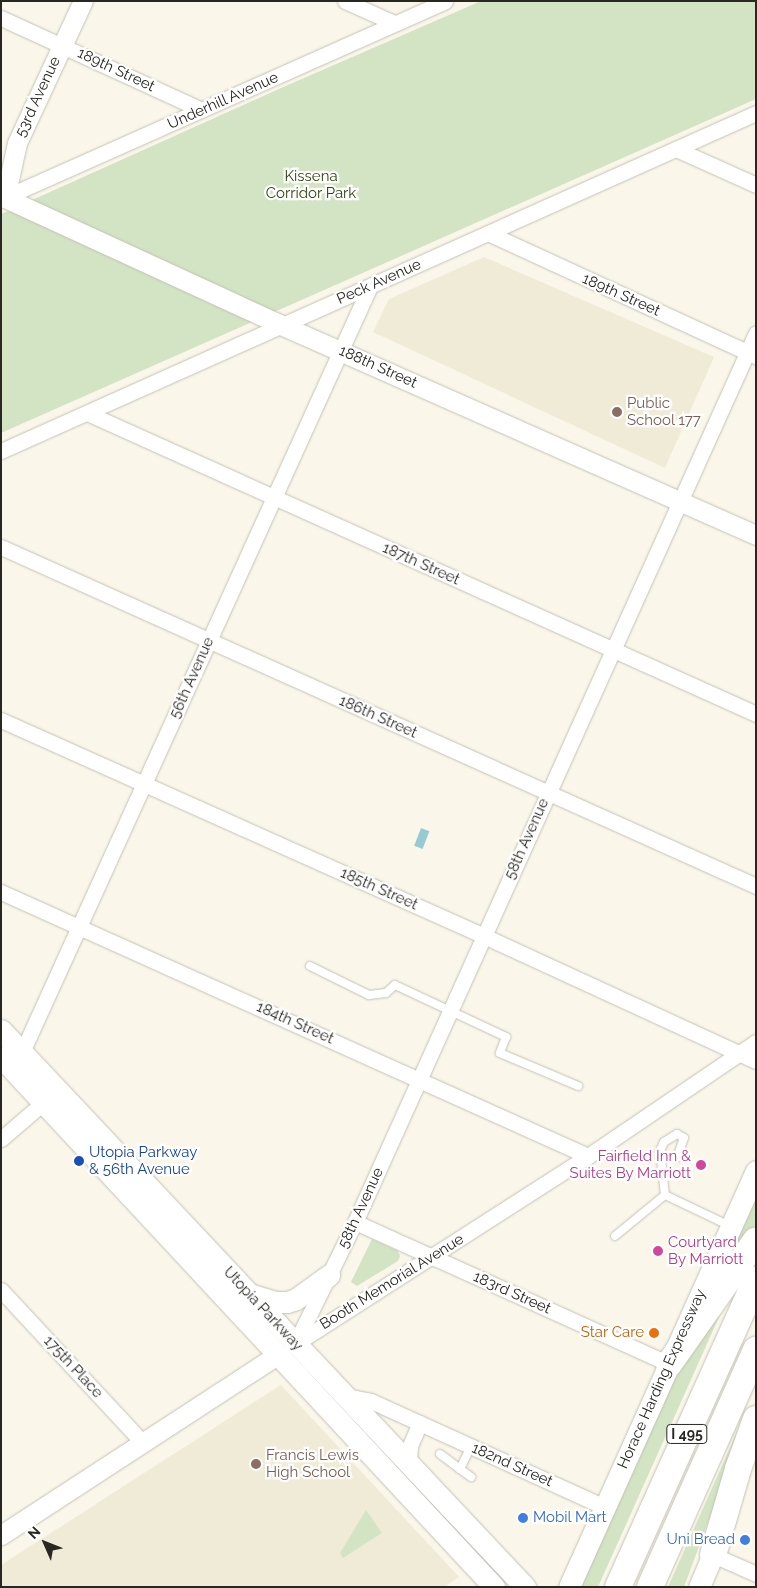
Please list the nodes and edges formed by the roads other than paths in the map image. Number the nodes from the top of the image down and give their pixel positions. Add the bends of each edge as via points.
1 (83, 1) edge
2 (345, 1) edge
3 (445, 1) edge
4 (1, 18) edge
5 (394, 23) junction
6 (62, 46) junction
7 (202, 110) junction
8 (756, 113) edge
9 (676, 149) junction
10 (756, 185) edge
11 (2, 198) edge
12 (488, 233) junction
13 (370, 286) junction
14 (281, 325) junction
15 (756, 333) edge
16 (341, 350) junction
17 (752, 354) edge
18 (87, 413) junction
19 (1, 451) edge
20 (273, 497) junction
21 (679, 501) junction
22 (756, 535) edge
23 (1, 547) edge
24 (209, 641) junction
25 (612, 650) junction
26 (756, 714) edge
27 (1, 720) edge
28 (145, 784) junction
29 (548, 793) junction
30 (756, 886) edge
31 (1, 892) edge
32 (81, 927) junction
33 (484, 936) junction
34 (310, 966) dead end
35 (450, 1012) junction
36 (1, 1030) edge
37 (756, 1042) edge
38 (738, 1053) junction
39 (12, 1060) edge
40 (756, 1061) edge
41 (419, 1079) junction
42 (578, 1086) dead end
43 (51, 1096) junction
44 (1, 1139) edge
45 (588, 1156) junction
46 (677, 1158) dead end
47 (756, 1171) edge
48 (665, 1195) junction
49 (355, 1222) junction
50 (731, 1226) junction
51 (615, 1236) dead end
52 (756, 1240) edge
53 (432, 1257) junction
54 (329, 1275) junction
55 (756, 1280) edge
56 (1, 1290) edge
57 (249, 1294) junction
58 (287, 1349) junction
59 (756, 1350) edge
60 (669, 1364) junction
61 (346, 1396) junction
62 (756, 1419) edge
63 (420, 1423) junction
64 (144, 1444) junction
65 (471, 1446) junction
66 (440, 1454) dead end
67 (756, 1454) edge
68 (409, 1464) junction
69 (460, 1469) junction
70 (470, 1477) dead end
71 (605, 1506) junction
72 (5, 1527) edge
73 (713, 1555) junction
74 (756, 1574) edge
75 (488, 1585) edge
76 (526, 1587) edge
77 (569, 1587) edge
78 (618, 1587) edge
79 (650, 1587) edge
80 (699, 1587) edge

1 - 6 street, 53rd Avenue
2 - 5 street
3 - 5 street, Underhill Avenue
4 - 6 street, 189th Street
5 - 7 street, Underhill Avenue
6 - 7 street, 189th Street
6 - 11 street, 53rd Avenue via 17,143
7 - 11 street, Underhill Avenue
8 - 9 street, Peck Avenue
9 - 10 street
9 - 12 street, Peck Avenue
11 - 14 street, 188th Street
12 - 13 street, Peck Avenue
12 - 17 street, 189th Street
13 - 14 street, Peck Avenue
13 - 16 street, 56th Avenue
14 - 16 street, 188th Street
14 - 18 street, Peck Avenue
15 - 17 street, 58th Avenue
16 - 20 street, 56th Avenue
16 - 21 street, 188th Street
17 - 21 street, 58th Avenue
18 - 19 street, Peck Avenue
18 - 20 street, 187th Street
20 - 24 street, 56th Avenue
20 - 25 street, 187th Street
21 - 22 street, 188th Street
21 - 25 street, 58th Avenue
23 - 24 street, 186th Street
24 - 28 street, 56th Avenue
24 - 29 street, 186th Street
25 - 26 street, 187th Street
25 - 29 street, 58th Avenue
27 - 28 street, 185th Street
28 - 32 street, 56th Avenue
28 - 33 street, 185th Street
29 - 30 street, 186th Street
29 - 33 street, 58th Avenue
31 - 32 street, 184th Street
32 - 39 street, 56th Avenue
32 - 41 street, 184th Street
33 - 35 street, 58th Avenue
33 - 38 street, 185th Street
34 - 35 lane via 369,995 386,993 395,985
35 - 41 street, 58th Avenue
35 - 42 lane via 506,1037 500,1053
36 - 39 main road, Utopia Parkway
37 - 38 street, Booth Memorial Avenue
38 - 40 street, 185th Street
38 - 45 street, Booth Memorial Avenue
39 - 43 main road, Utopia Parkway
41 - 45 street, 184th Street
41 - 49 street, 58th Avenue
43 - 44 street
43 - 57 main road, Utopia Parkway
43 - 58 main road, Utopia Parkway
45 - 53 street, Booth Memorial Avenue
46 - 48 lane via 684,1138 677,1134 664,1142 660,1151
47 - 50 main road, Horace Harding Expressway
48 - 50 lane
48 - 51 lane
49 - 53 street, 183rd Street
49 - 54 street, 58th Avenue
50 - 60 main road, Horace Harding Expressway
52 - 60 highway
53 - 58 street, Booth Memorial Avenue
53 - 60 street, 183rd Street
54 - 57 main road via 302,1295 286,1302
54 - 58 street, 58th Avenue
55 - 78 highway, I 495
56 - 64 street, 175th Place
57 - 58 main road, Utopia Parkway
58 - 61 main road, Utopia Parkway
58 - 64 street, Booth Memorial Avenue
58 - 75 main road, Utopia Parkway
59 - 79 highway, I 495
60 - 71 main road, Horace Harding Expressway
61 - 63 street, 182nd Street via 371,1401
61 - 68 main road, Utopia Parkway
62 - 73 highway
63 - 65 street, 182nd Street
63 - 68 street via 410,1446
64 - 72 street, Booth Memorial Avenue
65 - 69 lane
65 - 71 street, 182nd Street
66 - 69 lane
67 - 73 main road
68 - 76 main road, Utopia Parkway
69 - 70 lane
71 - 77 main road, Horace Harding Expressway
73 - 74 street
73 - 80 main road

